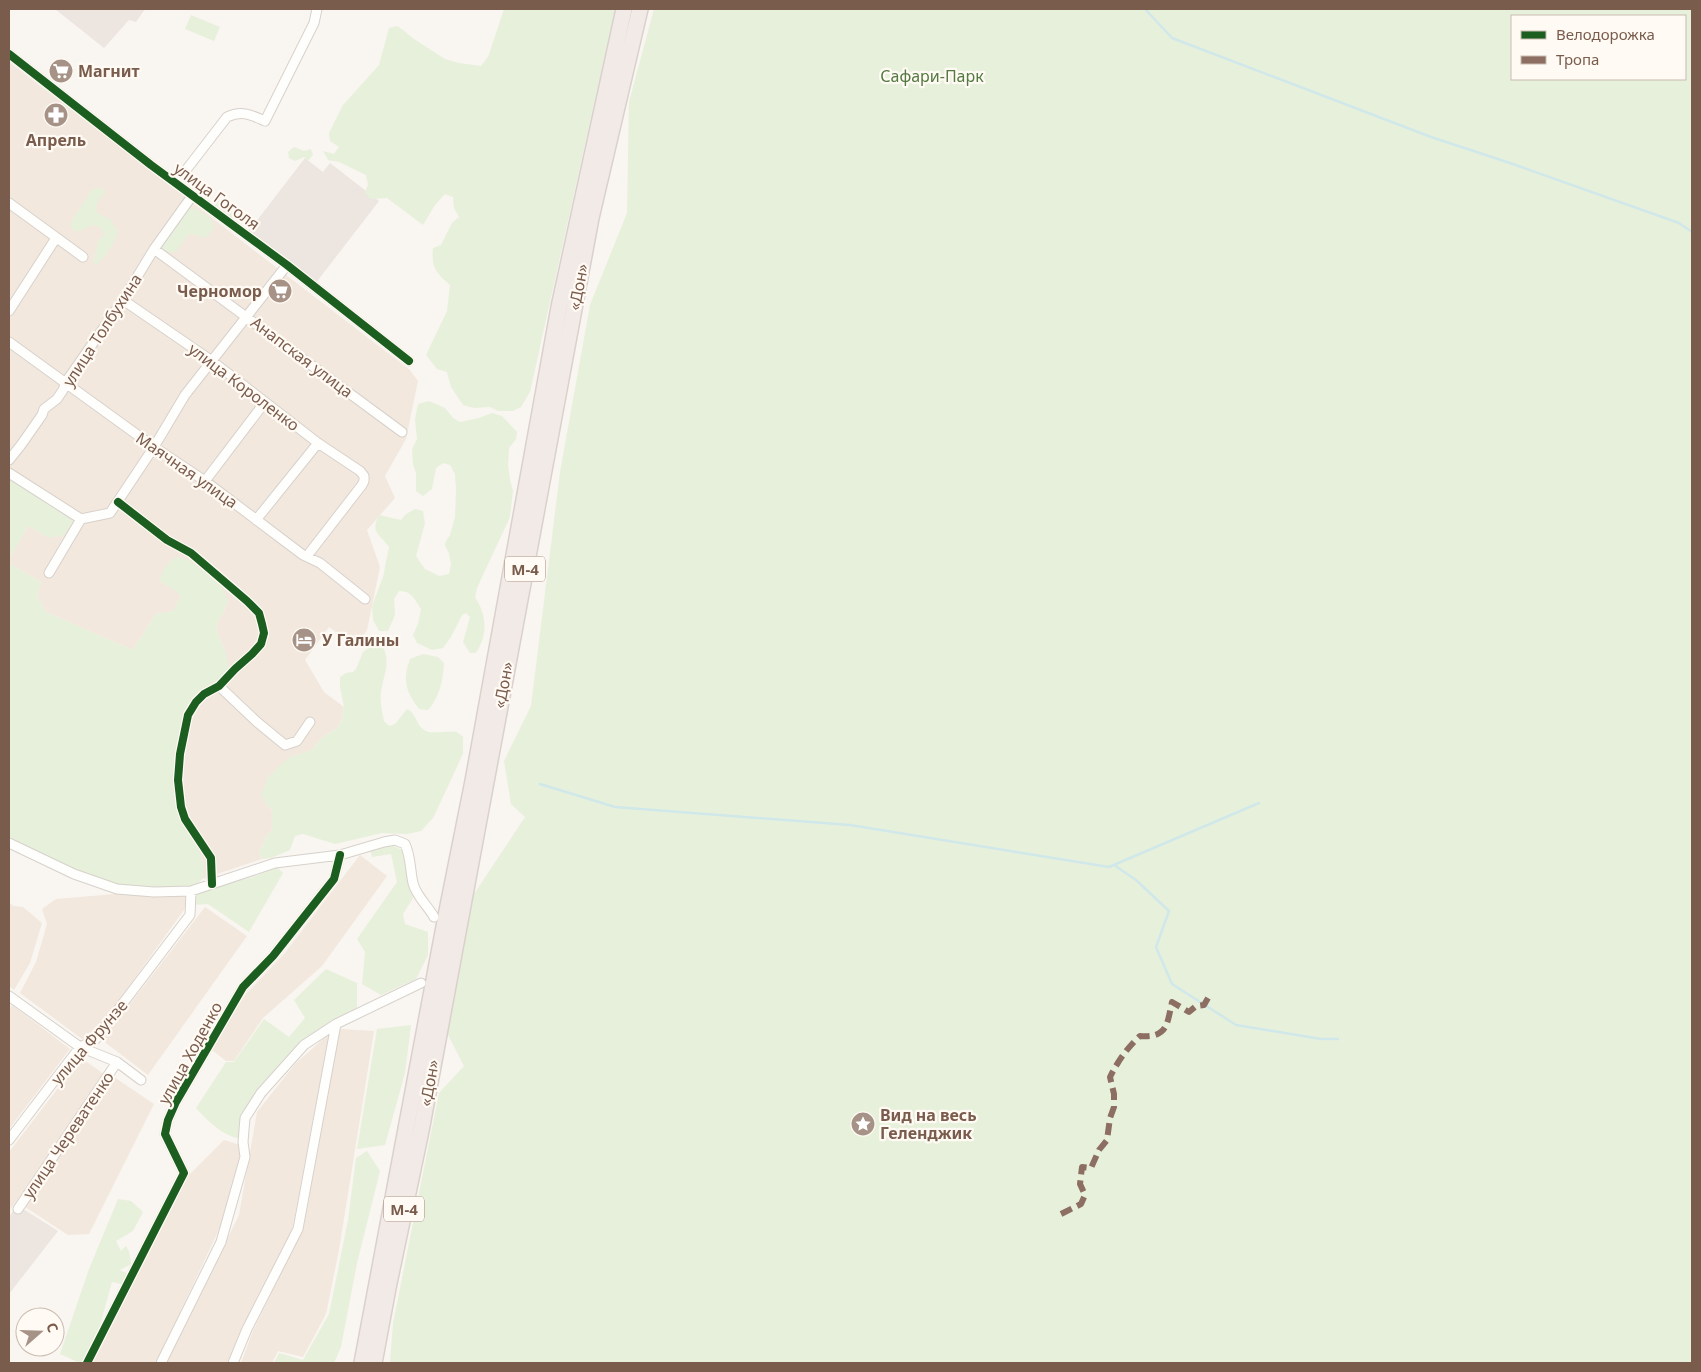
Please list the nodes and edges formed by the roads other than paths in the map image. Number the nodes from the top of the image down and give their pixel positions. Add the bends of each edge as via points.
1 (317, 9) edge
2 (624, 9) edge
3 (640, 9) edge
4 (9, 54) edge
5 (176, 183) junction
6 (192, 196) junction
7 (9, 203) edge
8 (56, 238) junction
9 (154, 249) junction
10 (83, 257) dead end
11 (287, 265) junction
12 (123, 300) junction
13 (9, 310) edge
14 (246, 315) junction
15 (9, 342) edge
16 (212, 361) junction
17 (409, 361) dead end
18 (66, 382) junction
19 (265, 402) junction
20 (402, 432) dead end
21 (318, 443) junction
22 (154, 447) junction
23 (9, 460) edge
24 (9, 473) edge
25 (205, 481) junction
26 (118, 502) junction
27 (80, 519) junction
28 (256, 520) junction
29 (307, 556) junction
30 (50, 573) dead end
31 (365, 599) dead end
32 (219, 686) junction
33 (310, 722) dead end
34 (9, 843) edge
35 (340, 855) junction
36 (212, 884) junction
37 (191, 891) junction
38 (434, 917) dead end
39 (421, 983) dead end
40 (10, 998) edge
41 (336, 1024) junction
42 (80, 1047) junction
43 (117, 1062) junction
44 (141, 1080) dead end
45 (9, 1140) edge
46 (18, 1209) dead end
47 (87, 1363) edge
48 (161, 1363) edge
49 (233, 1363) edge
50 (362, 1363) edge
51 (374, 1363) edge

1 - 5 street via 314,23 265,121 243,112 227,117
2 - 50 highway, «Дон» / М-4 via 559,307
3 - 51 highway, «Дон» / М-4 via 591,218 421,1131
4 - 5 street, улица Гоголя
5 - 6 street, улица Гоголя
6 - 9 street, улица Толбухина
6 - 11 street, улица Гоголя
7 - 8 street
8 - 10 street
8 - 13 street
9 - 12 street, улица Толбухина
9 - 14 street, Анапская улица
11 - 14 street
11 - 17 street, улица Гоголя
12 - 16 street, улица Короленко
12 - 18 street, улица Толбухина
14 - 16 street
14 - 20 street, Анапская улица
15 - 18 street, Маячная улица
16 - 19 street, улица Короленко
16 - 22 street via 185,395
18 - 22 street, Маячная улица
18 - 23 street, улица Толбухина via 57,399 44,409
19 - 21 street, улица Короленко
19 - 25 street
21 - 28 street
21 - 29 street, улица Короленко via 360,471 364,481
22 - 25 street, Маячная улица
22 - 26 street
24 - 27 street
25 - 28 street, Маячная улица
26 - 27 street via 110,513
26 - 32 street via 167,540 190,553 259,613 264,633 261,644
27 - 30 street
28 - 29 street, Маячная улица
29 - 31 street, Маячная улица
32 - 33 street via 285,745 297,741
32 - 36 street via 204,694 188,715 178,780 180,806 211,858
34 - 37 street via 74,874 116,889
35 - 36 street via 275,863
35 - 38 street via 395,840 405,844 410,854 413,884
35 - 47 street, улица Ходенко via 334,879 273,956 243,987 176,1102 165,1134 184,1172
36 - 37 street
37 - 42 street, улица Фрунзе via 190,915 94,1040
39 - 41 street
40 - 42 street
41 - 48 street via 304,1046 261,1093 245,1118 245,1157 221,1242
41 - 49 street via 298,1229
42 - 43 street
42 - 45 street, улица Фрунзе
43 - 44 street
43 - 46 street, улица Череватенко

